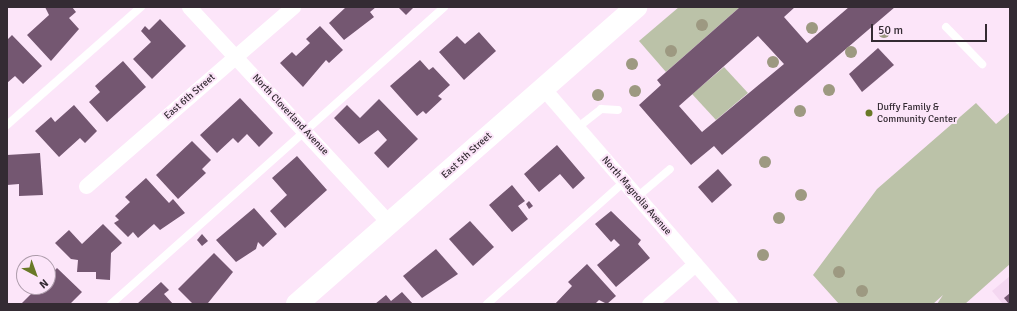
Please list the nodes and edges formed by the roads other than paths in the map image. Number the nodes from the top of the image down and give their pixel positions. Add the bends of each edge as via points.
1 (141, 7) edge
2 (189, 7) edge
3 (293, 7) edge
4 (444, 7) edge
5 (636, 7) edge
6 (946, 27) dead end
7 (236, 57) junction
8 (982, 64) dead end
9 (543, 88) junction
10 (618, 110) dead end
11 (7, 125) edge
12 (577, 128) junction
13 (304, 132) junction
14 (670, 169) dead end
15 (624, 182) junction
16 (86, 186) dead end
17 (637, 197) junction
18 (390, 224) junction
19 (695, 264) junction
20 (111, 304) edge
21 (297, 304) edge
22 (487, 304) edge
23 (648, 304) edge
24 (730, 304) edge

1 - 11 lane
2 - 7 street, North Cloverland Avenue
3 - 7 street, East 6th Street
4 - 13 lane
5 - 9 street, East 5th Street
6 - 8 lane
7 - 13 street, North Cloverland Avenue
7 - 16 street, East 6th Street
9 - 12 street, North Magnolia Avenue
9 - 18 street, East 5th Street
10 - 12 lane via 601,109
12 - 15 street, North Magnolia Avenue
13 - 18 street, North Cloverland Avenue
13 - 20 lane
14 - 17 lane
15 - 17 street, North Magnolia Avenue
15 - 22 lane
17 - 19 street, North Magnolia Avenue
18 - 21 street, East 5th Street
19 - 23 street
19 - 24 street, North Magnolia Avenue

